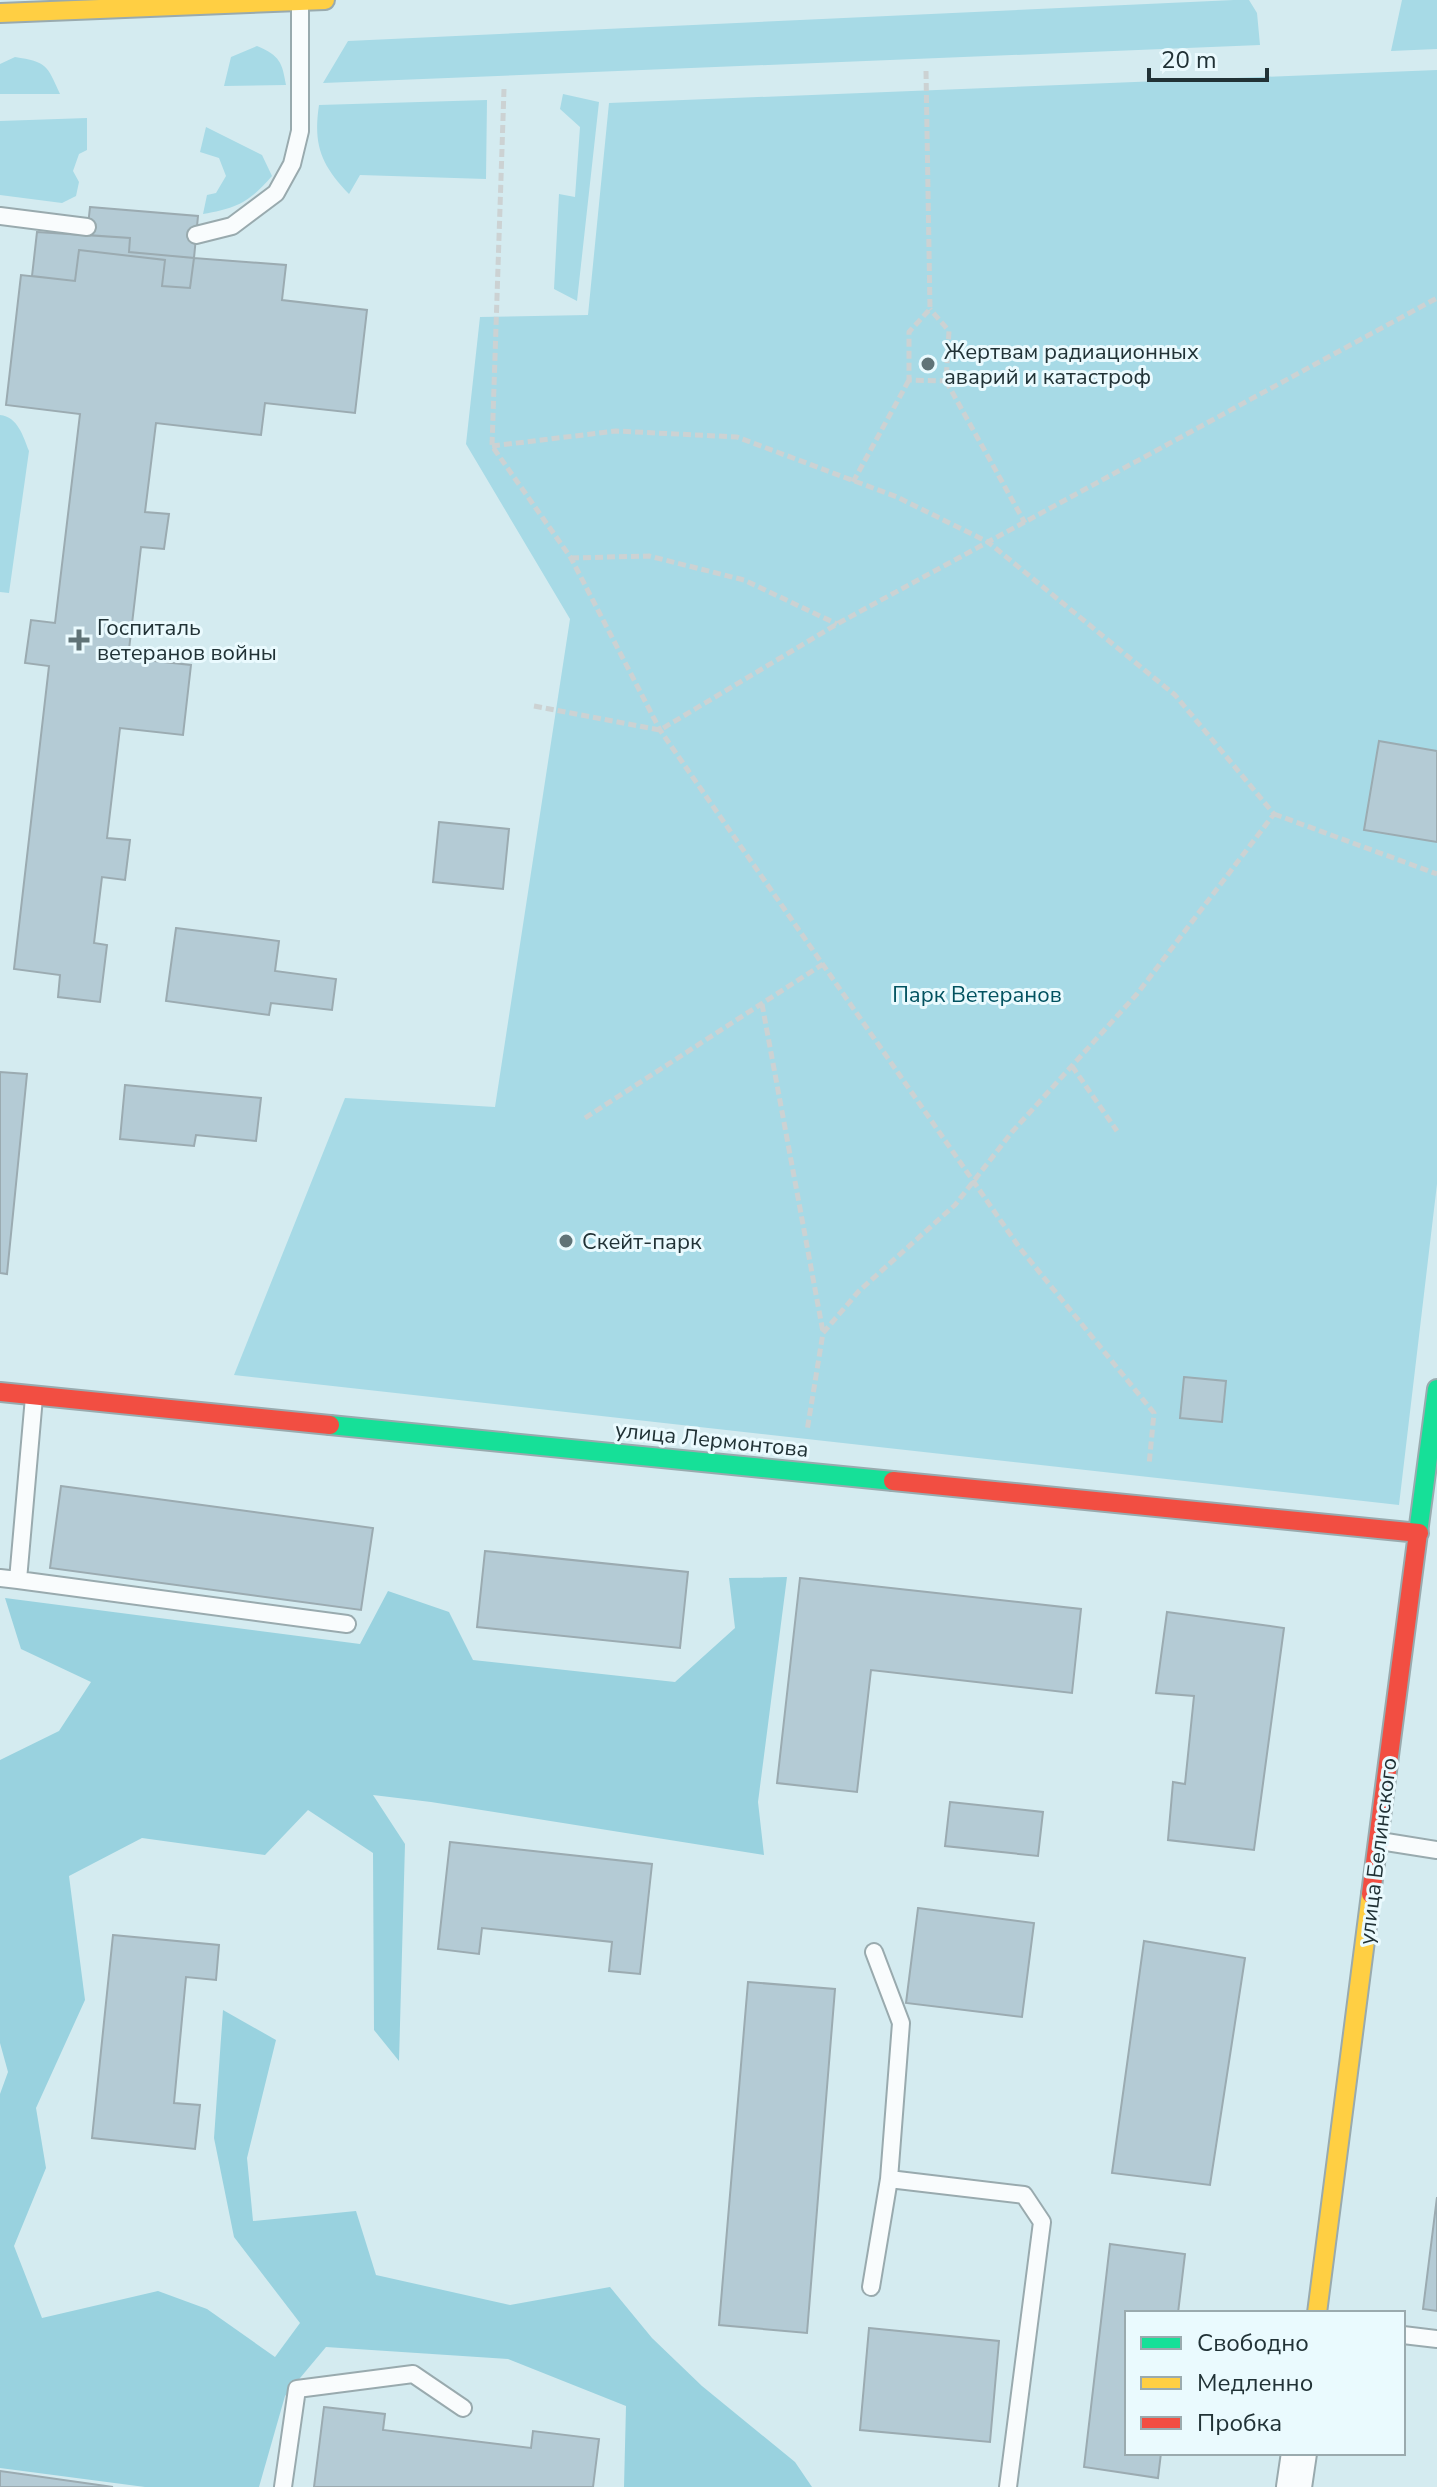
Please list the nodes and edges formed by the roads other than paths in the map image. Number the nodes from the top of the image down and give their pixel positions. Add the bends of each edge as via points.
1 (325, 0) edge
2 (300, 2) edge
3 (0, 13) edge
4 (0, 216) edge
5 (87, 227) dead end
6 (196, 235) dead end
7 (1437, 1389) edge
8 (0, 1392) edge
9 (35, 1395) junction
10 (1419, 1533) junction
11 (0, 1578) edge
12 (18, 1580) junction
13 (347, 1624) dead end
14 (1378, 1841) junction
15 (1437, 1850) edge
16 (874, 1952) dead end
17 (889, 2179) junction
18 (871, 2287) dead end
19 (1317, 2311) edge
20 (1405, 2335) edge
21 (1437, 2339) edge
22 (463, 2408) dead end
23 (1299, 2455) edge
24 (283, 2487) edge
25 (1008, 2487) edge
26 (1294, 2487) edge

1 - 2 street
2 - 3 street
2 - 6 lane via 300,131 292,164 276,193 232,226
4 - 5 lane
7 - 10 street, улица Белинского
8 - 9 street, улица Лермонтова
9 - 10 street, улица Лермонтова
9 - 12 lane
10 - 14 street, улица Белинского
11 - 12 lane
12 - 13 lane
14 - 15 lane
14 - 19 street, улица Белинского
16 - 17 lane via 901,2023
17 - 18 lane
17 - 25 lane via 1024,2195 1042,2222
20 - 21 lane
22 - 24 lane via 413,2374 297,2389
23 - 26 street

